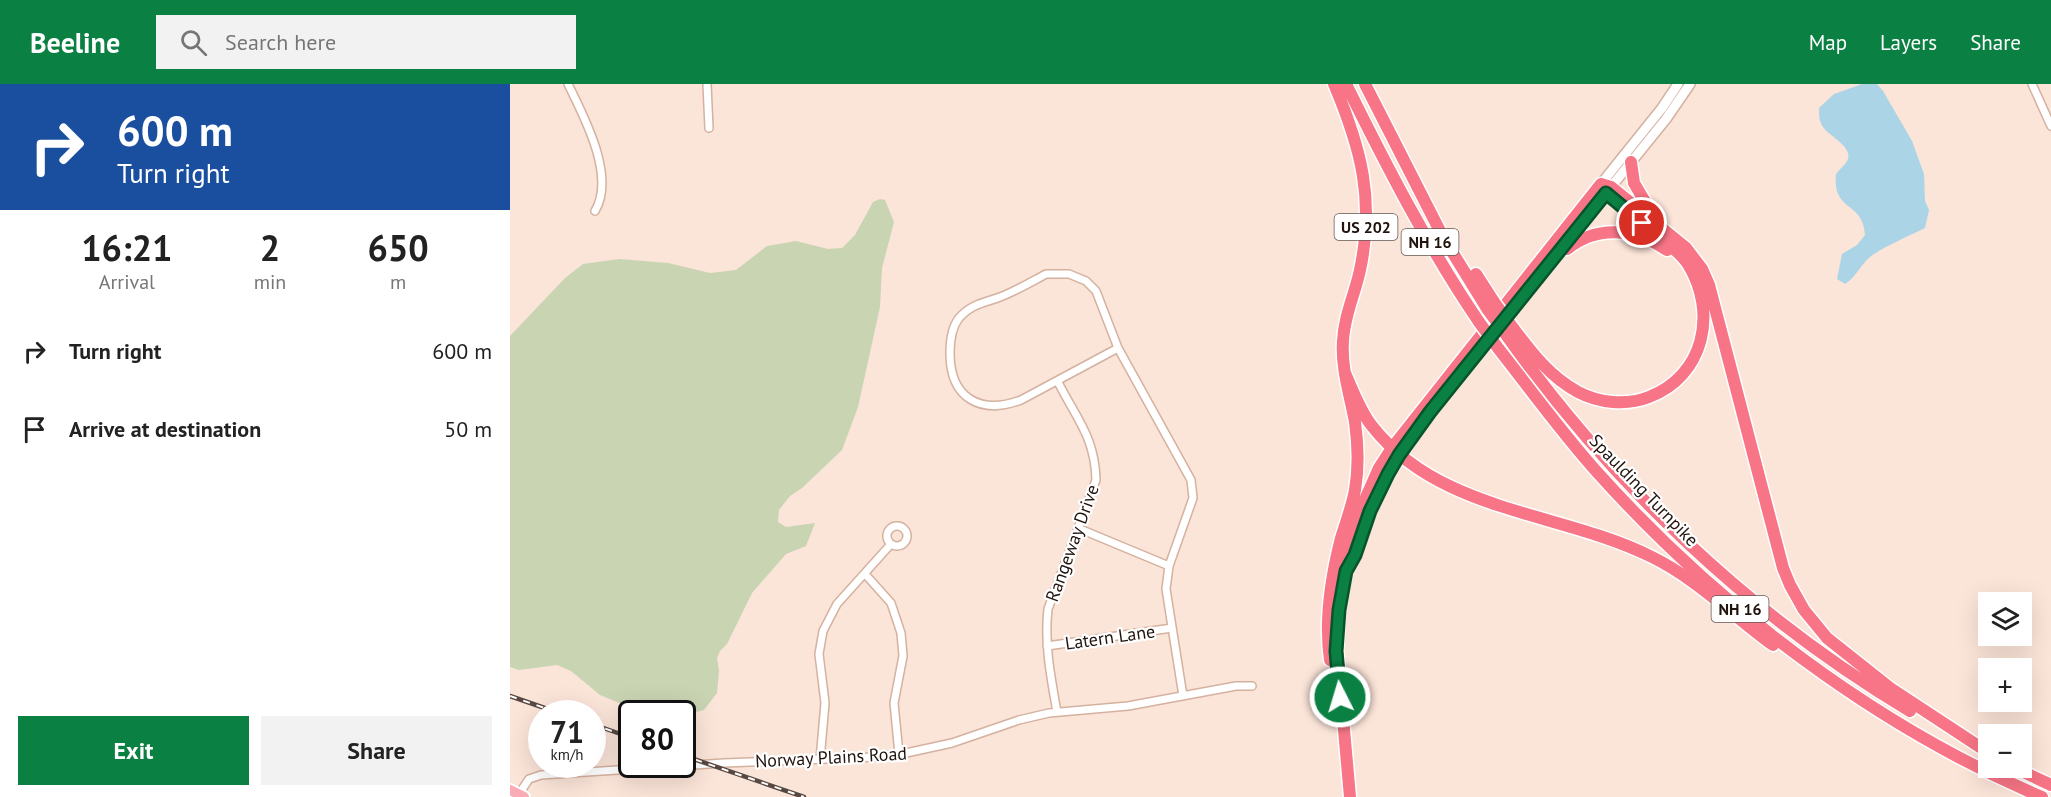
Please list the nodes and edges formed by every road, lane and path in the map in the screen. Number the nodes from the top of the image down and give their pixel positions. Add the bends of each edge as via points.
1 (568, 84) edge
2 (707, 84) edge
3 (1334, 84) edge
4 (1346, 84) edge
5 (1365, 84) edge
6 (1678, 84) edge
7 (1690, 84) edge
8 (2032, 84) edge
9 (2051, 126) edge
10 (709, 128) dead end
11 (1632, 162) junction
12 (1606, 188) junction
13 (595, 211) dead end
14 (1671, 236) junction
15 (1539, 277) junction
16 (1694, 277) junction
17 (1510, 332) junction
18 (1118, 348) junction
19 (1346, 373) junction
20 (1058, 382) junction
21 (1395, 451) junction
22 (1080, 529) junction
23 (891, 544) dead end
24 (1169, 566) junction
25 (865, 574) junction
26 (1172, 628) junction
27 (1047, 646) junction
28 (1338, 677) junction
29 (1252, 686) dead end
30 (1184, 696) junction
31 (1057, 712) junction
32 (1911, 730) junction
33 (1978, 747) edge
34 (1978, 749) edge
35 (899, 754) junction
36 (820, 760) junction
37 (2032, 776) edge
38 (2051, 785) edge
39 (518, 794) edge
40 (1350, 797) edge
41 (2042, 797) edge

1 - 13 street via 591,135 599,165 602,197
2 - 10 street
3 - 19 highway, US 202 via 1358,147 1366,197 1364,248 1343,341
4 - 32 highway, Spaulding Turnpike / NH 16, bridge via 1434,251 1479,322 1597,472 1740,609
5 - 17 highway, Spaulding Turnpike / NH 16, bridge via 1443,237
6 - 12 street
7 - 11 street
8 - 9 street
11 - 12 street
11 - 14 highway via 1638,192
12 - 14 highway
12 - 15 highway
12 - 16 highway via 1673,248
12 - 21 highway
14 - 33 highway via 1693,255 1709,285 1783,568 1804,610 1827,638 1890,688
15 - 16 highway, US 202 via 1574,244 1612,232 1650,239 1669,251
15 - 21 highway, US 202
16 - 17 highway via 1704,313 1698,351 1674,383 1641,400 1600,400 1576,391
17 - 34 highway, Spaulding Turnpike / NH 16 via 1568,417 1696,550 1777,620 1851,674
18 - 20 street
18 - 20 street via 1096,291 1070,274 1046,274 978,303 958,319 952,332 950,358 956,384 966,398 980,405 1007,406
18 - 24 street via 1191,480 1193,498
19 - 21 highway via 1370,424
19 - 28 highway, US 202 via 1358,460 1330,595 1330,659
20 - 22 street, Rangeway Drive via 1096,460 1096,480
21 - 28 highway, US 202 via 1346,571 1339,610
21 - 32 highway via 1411,465 1455,490 1653,557 1689,579 1799,664 1880,717
22 - 24 street
22 - 27 street, Rangeway Drive via 1048,609
23 - 25 street
24 - 26 street via 1166,589
25 - 35 street via 891,603 901,633 903,656 894,703
25 - 36 street via 837,604 821,638 825,703
26 - 27 street, Latern Lane
26 - 30 street
27 - 31 street, Rangeway Drive
28 - 40 highway, US 202
29 - 30 street, Norway Plains Road
30 - 31 street, Norway Plains Road
31 - 35 street, Norway Plains Road
32 - 41 highway, Spaulding Turnpike / NH 16
35 - 36 street, Norway Plains Road
36 - 39 street, Norway Plains Road via 542,775 530,779
37 - 38 highway

